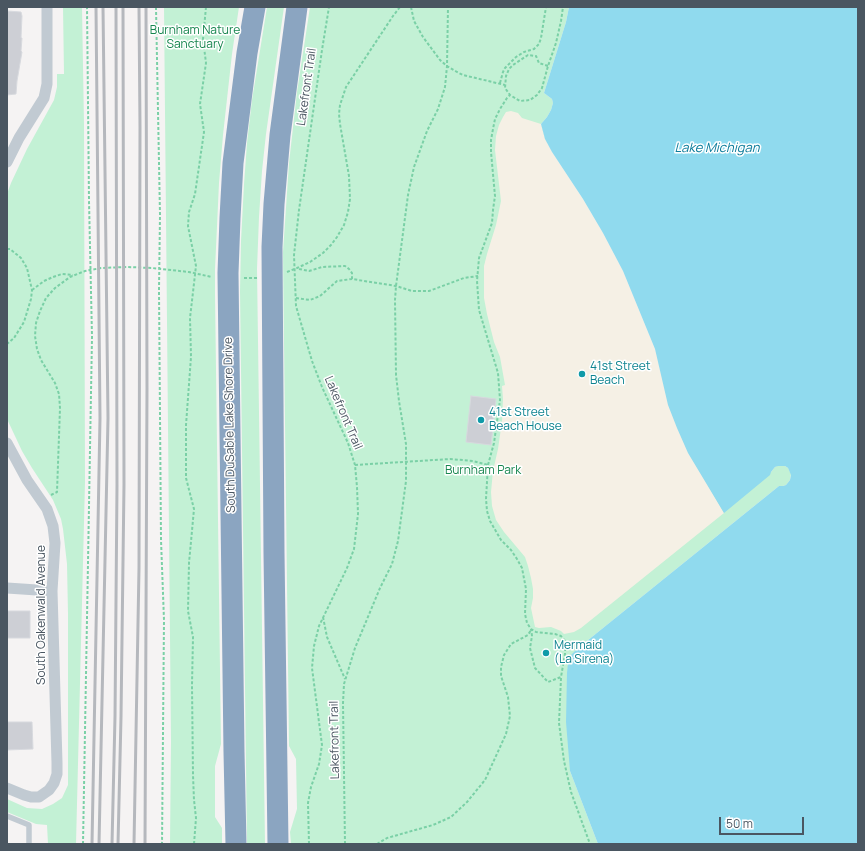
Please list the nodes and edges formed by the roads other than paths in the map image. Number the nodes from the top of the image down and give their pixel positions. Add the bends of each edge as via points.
1 (47, 7) edge
2 (255, 7) edge
3 (297, 7) edge
4 (7, 162) edge
5 (7, 443) edge
6 (7, 588) edge
7 (52, 591) junction
8 (7, 788) edge
9 (7, 816) edge
10 (29, 844) edge
11 (236, 844) edge
12 (278, 844) edge

1 - 4 street via 47,84 44,98
2 - 11 highway, South DuSable Lake Shore Drive via 233,163 228,273
3 - 12 highway via 280,135 272,247
5 - 7 street, South Oakenwald Avenue via 27,480 47,509 55,543
6 - 7 street
7 - 8 street, South Oakenwald Avenue via 56,706 54,783 44,794 31,798
9 - 10 lane via 29,825

